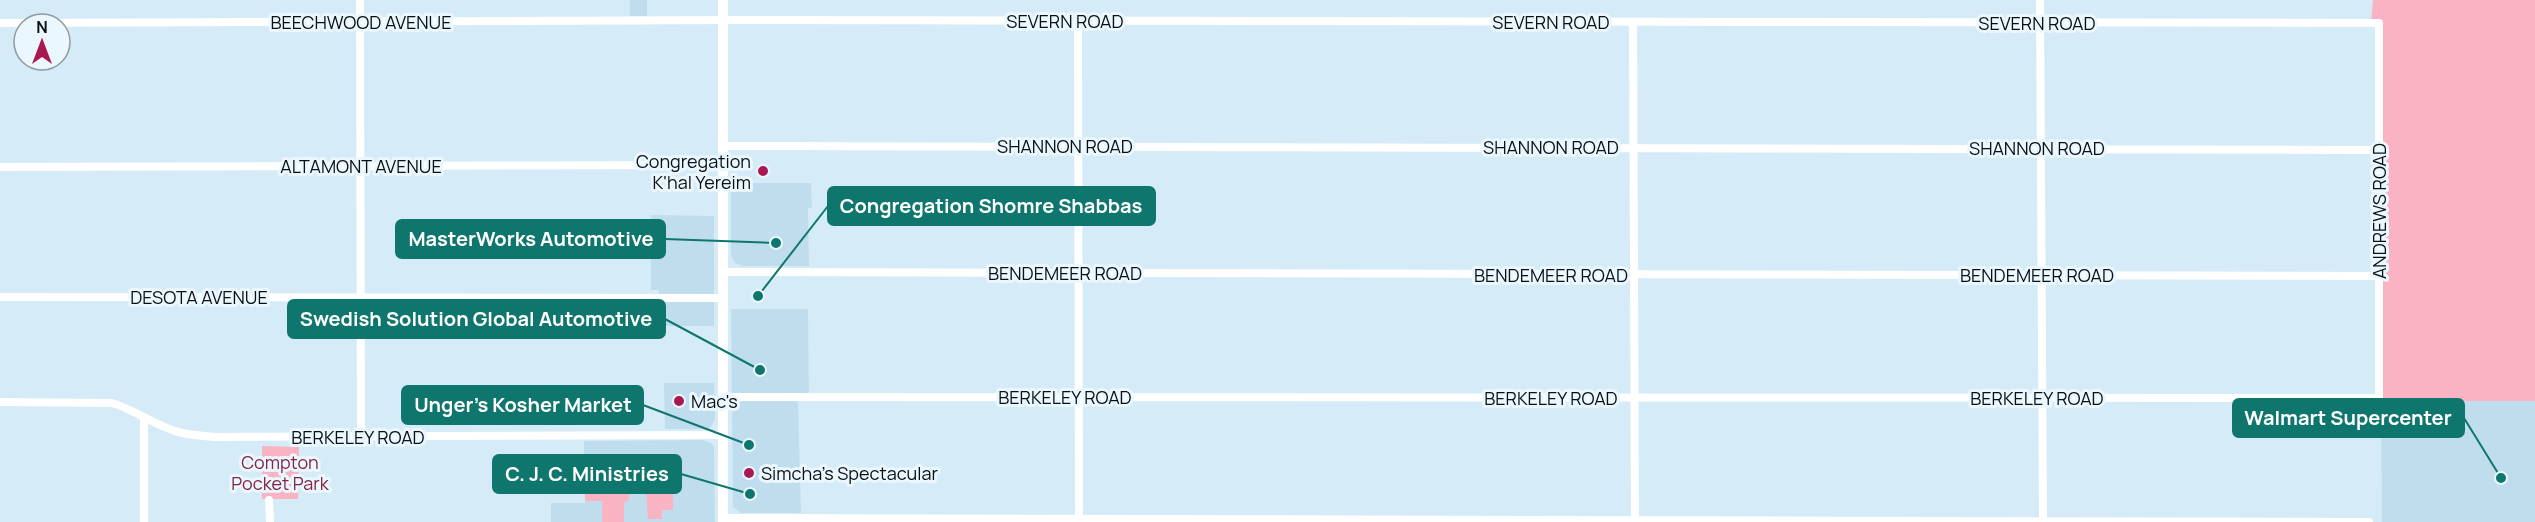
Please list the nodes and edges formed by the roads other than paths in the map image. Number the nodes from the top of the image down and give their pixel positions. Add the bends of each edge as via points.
1 (360, 0) edge
2 (723, 0) edge
3 (2040, 0) edge
4 (723, 20) junction
5 (1078, 21) junction
6 (360, 22) junction
7 (1633, 22) junction
8 (0, 23) edge
9 (2040, 23) junction
10 (2379, 23) joint
11 (723, 146) junction
12 (1078, 146) junction
13 (1634, 148) junction
14 (2041, 148) junction
15 (2379, 150) junction
16 (723, 165) junction
17 (360, 166) junction
18 (0, 167) edge
19 (723, 272) junction
20 (1079, 273) junction
21 (1635, 275) junction
22 (2041, 275) junction
23 (2379, 276) junction
24 (0, 297) edge
25 (361, 297) junction
26 (723, 298) junction
27 (723, 397) junction
28 (1079, 397) junction
29 (1635, 398) junction
30 (2042, 398) junction
31 (2379, 398) joint
32 (0, 402) edge
33 (144, 417) junction
34 (723, 435) junction
35 (361, 437) junction
36 (269, 500) dead end
37 (723, 520) edge
38 (1079, 521) edge
39 (1635, 521) edge
40 (2043, 521) edge
41 (144, 522) edge
42 (270, 522) edge
43 (2368, 522) edge

1 - 6 street
2 - 4 main road
3 - 9 street
4 - 5 street, SEVERN ROAD
4 - 6 street, BEECHWOOD AVENUE
4 - 11 main road
5 - 7 street, SEVERN ROAD
5 - 12 street
6 - 8 street, BEECHWOOD AVENUE
6 - 17 street
7 - 9 street, SEVERN ROAD
7 - 13 street
9 - 10 street, SEVERN ROAD
9 - 14 street
10 - 15 street, ANDREWS ROAD
11 - 12 street, SHANNON ROAD
11 - 16 main road
12 - 13 street, SHANNON ROAD
12 - 20 street
13 - 14 street, SHANNON ROAD
13 - 21 street
14 - 15 street, SHANNON ROAD
14 - 22 street
15 - 23 street, ANDREWS ROAD
16 - 17 street, ALTAMONT AVENUE
16 - 19 main road
17 - 18 street, ALTAMONT AVENUE
17 - 25 street
19 - 20 street, BENDEMEER ROAD
19 - 26 main road
20 - 21 street, BENDEMEER ROAD
20 - 28 street
21 - 22 street, BENDEMEER ROAD
21 - 29 street
22 - 23 street, BENDEMEER ROAD
22 - 30 street
23 - 31 street, ANDREWS ROAD
24 - 25 street, DESOTA AVENUE
25 - 26 street, DESOTA AVENUE
25 - 35 street
26 - 27 main road
27 - 28 street, BERKELEY ROAD
27 - 34 main road
28 - 29 street, BERKELEY ROAD
28 - 38 street
29 - 30 street, BERKELEY ROAD
29 - 39 street
30 - 31 street, BERKELEY ROAD
30 - 40 street
32 - 33 street, BERKELEY ROAD via 112,403
33 - 35 street, BERKELEY ROAD via 181,433 215,437
33 - 41 street
34 - 35 street, BERKELEY ROAD
34 - 37 main road
36 - 42 street
37 - 38 street
38 - 39 street
39 - 40 street
40 - 43 street

